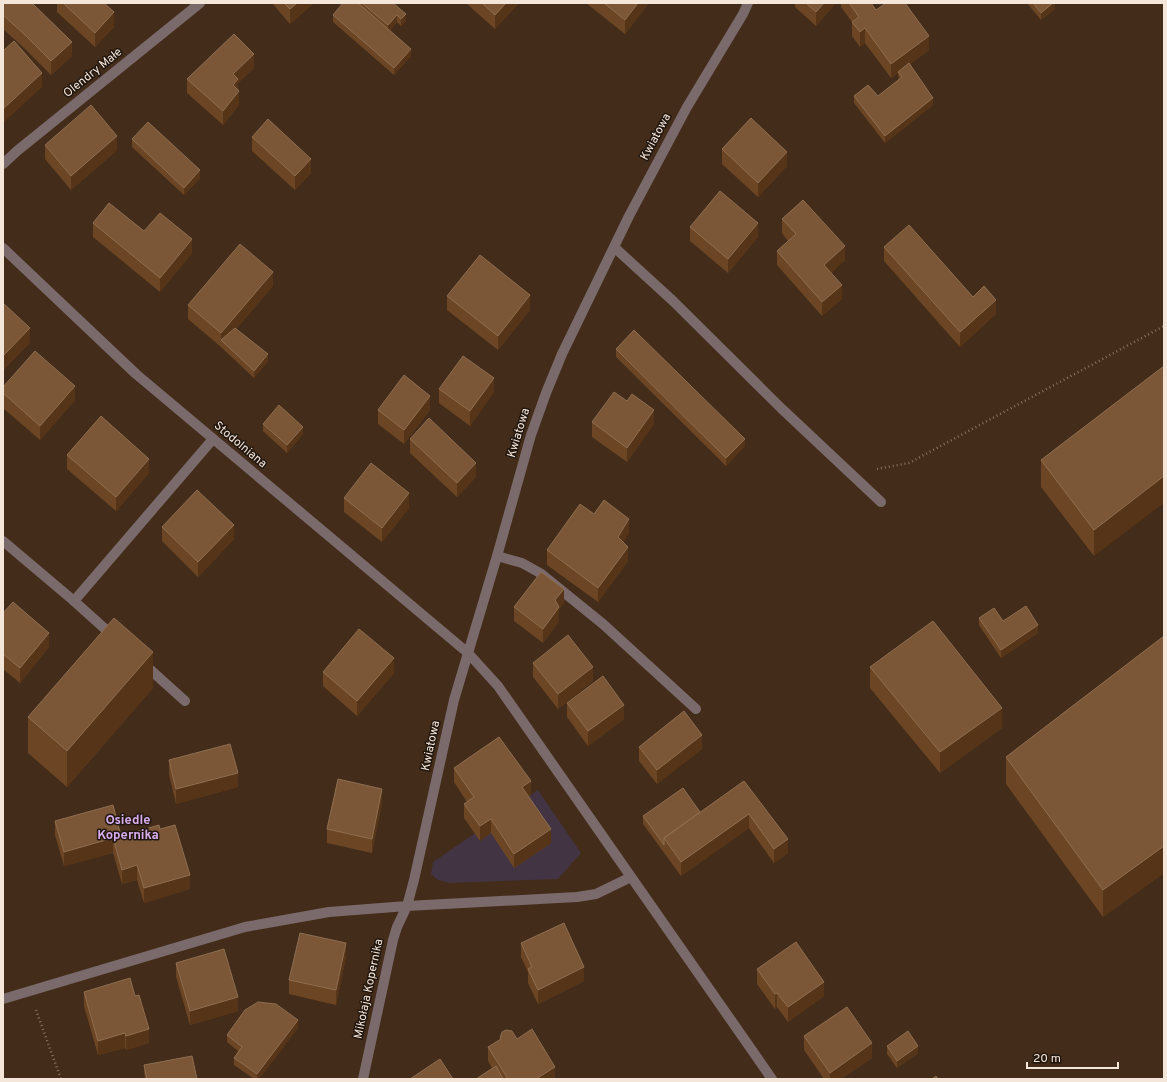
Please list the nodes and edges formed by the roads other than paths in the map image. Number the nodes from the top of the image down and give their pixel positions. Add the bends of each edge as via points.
1 (200, 3) edge
2 (748, 3) edge
3 (3, 164) edge
4 (614, 247) junction
5 (3, 248) edge
6 (213, 439) junction
7 (881, 502) dead end
8 (3, 541) edge
9 (498, 556) junction
10 (74, 601) junction
11 (120, 643) edge
12 (468, 653) junction
13 (138, 659) edge
14 (185, 701) dead end
15 (696, 709) dead end
16 (631, 877) junction
17 (407, 906) junction
18 (3, 999) edge
19 (363, 1079) edge
20 (772, 1079) edge

1 - 3 street, Olendry Małe
2 - 4 street, Kwiatowa via 687,107
4 - 7 street
4 - 9 street, Kwiatowa via 546,393 531,435
5 - 6 street, Stodolniana via 136,374
6 - 10 street
6 - 12 street, Stodolniana
8 - 10 street
9 - 12 street, Kwiatowa
9 - 15 street via 522,563 540,573 603,624
10 - 11 street
12 - 16 street, Stodolniana via 498,686
12 - 17 street, Kwiatowa via 454,700
13 - 14 street
16 - 17 street via 596,894 576,897
16 - 20 street, Stodolniana
17 - 18 street via 329,912 245,927
17 - 19 street, Mikołaja Kopernika via 393,940

